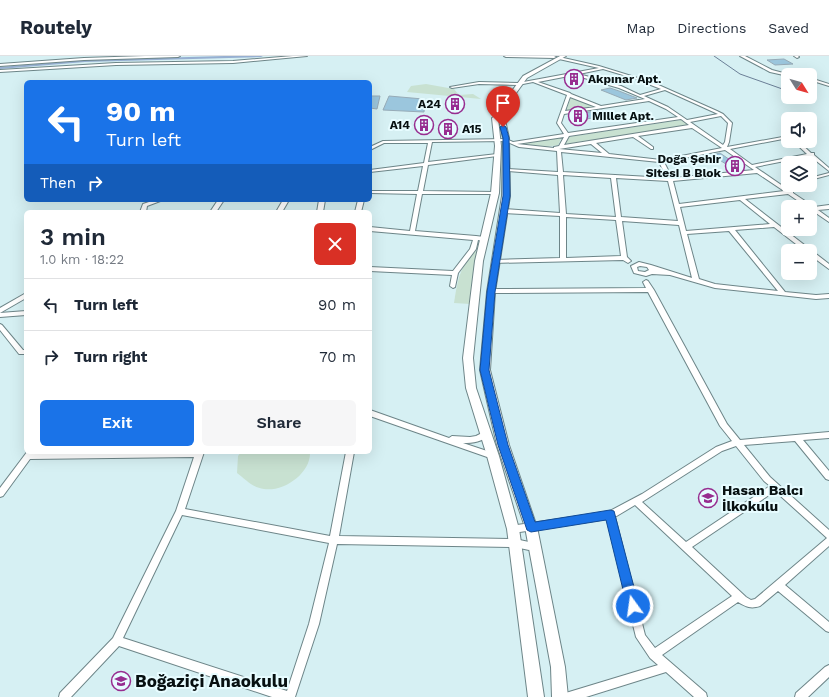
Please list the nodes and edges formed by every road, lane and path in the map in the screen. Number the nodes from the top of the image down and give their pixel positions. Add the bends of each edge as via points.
1 (178, 56) edge
2 (305, 56) edge
3 (506, 56) edge
4 (742, 56) edge
5 (558, 57) edge
6 (120, 58) junction
7 (116, 63) junction
8 (0, 65) edge
9 (771, 66) dead end
10 (605, 68) junction
11 (0, 71) edge
12 (781, 71) edge
13 (781, 73) edge
14 (574, 74) junction
15 (533, 81) junction
16 (817, 82) edge
17 (515, 84) junction
18 (452, 87) dead end
19 (829, 87) edge
20 (665, 89) junction
21 (569, 94) junction
22 (640, 96) junction
23 (649, 100) junction
24 (602, 107) junction
25 (563, 113) junction
26 (722, 115) junction
27 (684, 120) junction
28 (694, 126) junction
29 (567, 135) junction
30 (633, 135) junction
31 (781, 138) edge
32 (430, 142) junction
33 (592, 142) junction
34 (502, 145) junction
35 (518, 146) junction
36 (725, 147) junction
37 (372, 148) edge
38 (651, 148) dead end
39 (804, 148) edge
40 (560, 149) junction
41 (812, 154) junction
42 (608, 156) junction
43 (661, 161) junction
44 (426, 163) junction
45 (752, 166) junction
46 (507, 170) junction
47 (759, 170) junction
48 (829, 170) edge
49 (372, 171) edge
50 (561, 174) junction
51 (829, 174) edge
52 (613, 177) junction
53 (817, 177) edge
54 (670, 180) junction
55 (779, 184) edge
56 (372, 192) edge
57 (420, 192) junction
58 (791, 192) joint
59 (495, 193) junction
60 (741, 198) junction
61 (802, 200) edge
62 (151, 202) edge
63 (676, 206) junction
64 (829, 207) edge
65 (817, 209) edge
66 (144, 210) edge
67 (503, 211) junction
68 (817, 211) edge
69 (563, 215) junction
70 (618, 219) junction
71 (829, 220) edge
72 (680, 223) junction
73 (775, 225) junction
74 (372, 229) edge
75 (731, 229) junction
76 (412, 232) junction
77 (683, 233) junction
78 (480, 239) junction
79 (799, 244) edge
80 (817, 258) edge
81 (563, 260) junction
82 (626, 260) junction
83 (829, 261) edge
84 (495, 262) junction
85 (822, 262) junction
86 (642, 264) junction
87 (829, 268) edge
88 (372, 269) edge
89 (636, 270) junction
90 (650, 271) junction
91 (455, 273) junction
92 (696, 281) junction
93 (646, 282) junction
94 (453, 286) dead end
95 (491, 290) junction
96 (651, 290) junction
97 (782, 293) junction
98 (24, 296) edge
99 (829, 296) edge
100 (0, 311) edge
101 (24, 313) edge
102 (0, 316) edge
103 (0, 326) edge
104 (24, 352) edge
105 (372, 413) edge
106 (486, 434) junction
107 (432, 435) junction
108 (829, 435) edge
109 (797, 438) junction
110 (736, 443) junction
111 (29, 454) edge
112 (200, 454) edge
113 (350, 454) edge
114 (493, 456) junction
115 (829, 477) edge
116 (775, 487) junction
117 (0, 494) edge
118 (636, 501) junction
119 (180, 512) junction
120 (610, 515) junction
121 (531, 527) junction
122 (513, 529) junction
123 (829, 535) edge
124 (333, 540) junction
125 (829, 541) edge
126 (515, 543) junction
127 (534, 544) junction
128 (686, 547) junction
129 (778, 585) junction
130 (739, 596) junction
131 (829, 628) edge
132 (117, 641) junction
133 (654, 655) junction
134 (668, 667) junction
135 (827, 674) edge
136 (588, 695) edge
137 (64, 697) edge
138 (289, 697) edge
139 (536, 697) edge
140 (560, 697) edge
141 (569, 697) edge
142 (702, 697) edge
143 (800, 697) edge

1 - 6 street
2 - 7 street via 233,62
3 - 5 street
4 - 13 street
5 - 10 street
5 - 17 main road
6 - 7 street
6 - 8 street
7 - 11 street
9 - 12 street
10 - 14 street
10 - 20 street
14 - 15 street
14 - 22 street via 620,87
15 - 17 street
15 - 21 street
16 - 19 street
17 - 18 street via 479,83
17 - 34 main road via 500,111
20 - 22 street
20 - 26 street
21 - 24 street
21 - 25 street
22 - 23 street
23 - 24 street
23 - 27 street
24 - 25 street
25 - 29 street via 559,123
26 - 27 street
26 - 36 street via 730,123
27 - 28 street
27 - 29 street
28 - 30 street
28 - 36 street
29 - 34 street
29 - 40 street
30 - 33 street
30 - 38 street
31 - 36 street
32 - 34 street
32 - 37 street via 383,142
32 - 44 street
33 - 40 street
33 - 42 street
34 - 35 street
34 - 35 street
34 - 44 street
34 - 46 main road
34 - 59 main road
35 - 40 street
36 - 43 street
36 - 45 street
39 - 41 street
40 - 42 street
40 - 50 street
41 - 45 street
41 - 48 street
42 - 43 street
43 - 54 street
44 - 49 street
44 - 57 street
45 - 47 street
46 - 50 street
46 - 67 main road
47 - 54 street
47 - 55 street
50 - 52 street
50 - 69 street
51 - 53 street
52 - 54 street
52 - 70 street
54 - 63 street
56 - 57 street
57 - 59 street
57 - 76 street
58 - 60 street
58 - 61 street
59 - 78 main road
60 - 63 street
60 - 73 street
62 - 66 street
63 - 72 street
64 - 65 street
67 - 69 street
67 - 84 main road
68 - 71 street
69 - 70 street
69 - 81 street
70 - 72 street
70 - 82 street
72 - 77 street
73 - 75 street
73 - 79 street
74 - 76 street
75 - 77 street
75 - 97 street
76 - 78 street
77 - 92 street
78 - 91 street
78 - 106 main road via 468,358 471,388
80 - 85 street
81 - 82 street
81 - 84 street
82 - 86 street
82 - 89 street
83 - 85 street
84 - 95 main road
85 - 87 street
86 - 89 street
86 - 90 street
88 - 91 street
89 - 90 street
89 - 93 street
90 - 92 street via 670,273
90 - 93 street
91 - 94 street
92 - 97 street via 715,286
93 - 96 street
95 - 96 street
95 - 121 main road via 485,370 503,445
96 - 110 street via 724,426
97 - 99 street
98 - 100 street
101 - 102 street
103 - 104 street via 15,346
105 - 107 street
106 - 107 street via 470,440
106 - 114 main road
107 - 114 street
108 - 109 street
109 - 110 street
109 - 115 street
110 - 116 street
110 - 118 street via 718,449
111 - 117 street
112 - 119 street
113 - 124 street
114 - 122 main road
116 - 123 street
116 - 128 street
118 - 120 street
118 - 128 street
119 - 124 street
119 - 132 street
120 - 121 street
120 - 133 street via 641,637
121 - 122 street
121 - 127 main road
122 - 126 main road
124 - 126 street
124 - 138 street via 314,624
125 - 129 street
126 - 127 street via 529,546
126 - 139 main road
127 - 140 main road via 558,667
128 - 130 street
129 - 130 street via 757,603 750,604
129 - 131 street
130 - 133 street
132 - 137 street
132 - 138 street
133 - 134 street
134 - 136 street
134 - 142 street
135 - 143 street
136 - 141 street

